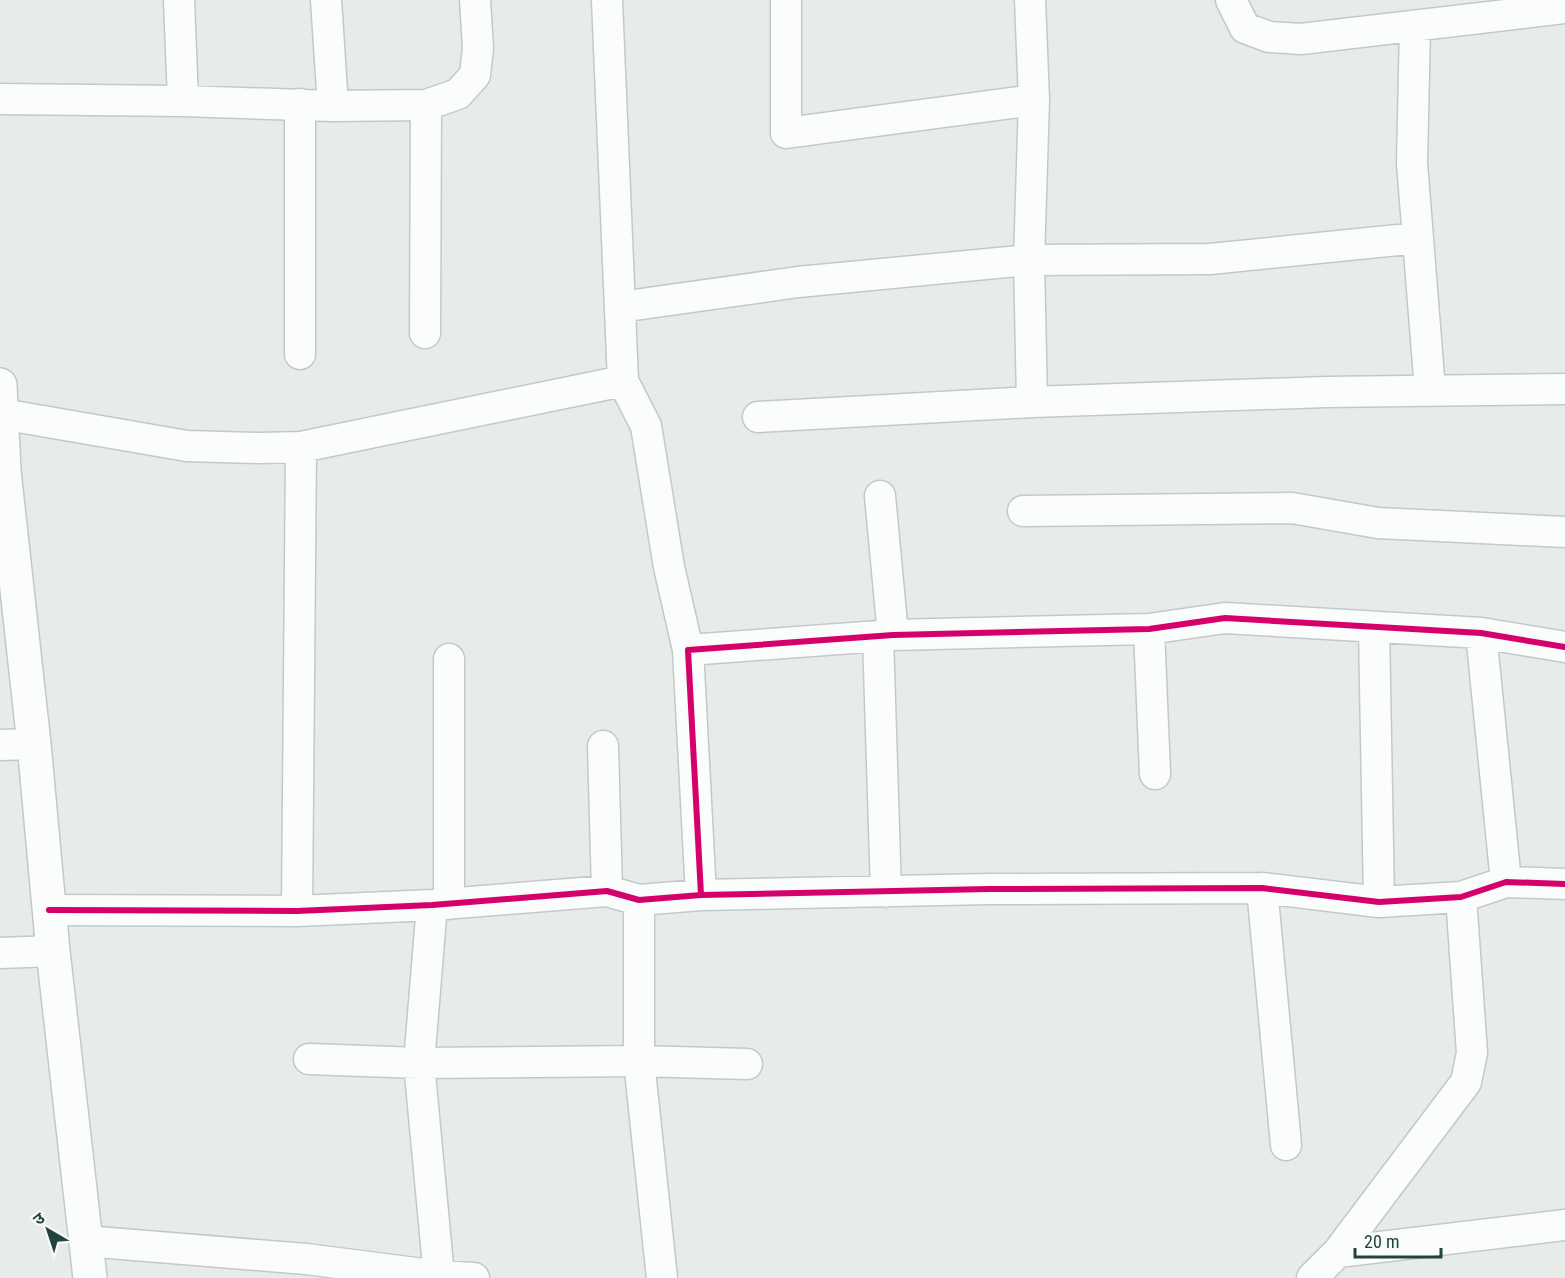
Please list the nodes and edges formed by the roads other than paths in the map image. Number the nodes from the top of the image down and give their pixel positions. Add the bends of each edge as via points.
1 (179, 0) edge
2 (326, 0) edge
3 (476, 0) edge
4 (607, 0) edge
5 (786, 0) edge
6 (1030, 0) edge
7 (1231, 0) edge
8 (1565, 8) edge
9 (1415, 26) junction
10 (0, 99) edge
11 (1034, 100) junction
12 (183, 101) junction
13 (300, 104) junction
14 (426, 105) junction
15 (333, 106) junction
16 (1418, 238) junction
17 (1029, 261) junction
18 (620, 307) junction
19 (425, 333) dead end
20 (300, 354) dead end
21 (623, 381) junction
22 (1565, 388) edge
23 (1430, 390) junction
24 (1, 400) edge
25 (1032, 402) junction
26 (758, 417) dead end
27 (301, 447) junction
28 (2, 471) edge
29 (880, 496) dead end
30 (1023, 511) dead end
31 (1565, 532) edge
32 (1374, 627) junction
33 (1149, 629) junction
34 (1481, 633) junction
35 (886, 636) junction
36 (1565, 648) edge
37 (688, 650) junction
38 (449, 659) dead end
39 (34, 744) junction
40 (0, 745) edge
41 (603, 746) dead end
42 (1155, 774) dead end
43 (1506, 882) junction
44 (1565, 884) edge
45 (1262, 888) junction
46 (607, 891) junction
47 (886, 892) junction
48 (701, 895) junction
49 (1461, 897) junction
50 (639, 900) junction
51 (1379, 902) junction
52 (441, 904) junction
53 (49, 910) junction
54 (297, 911) junction
55 (52, 951) junction
56 (0, 953) edge
57 (309, 1059) dead end
58 (639, 1061) junction
59 (419, 1063) junction
60 (747, 1064) dead end
61 (1286, 1145) dead end
62 (1565, 1225) edge
63 (85, 1241) junction
64 (1338, 1252) junction
65 (307, 1268) edge
66 (439, 1276) junction
67 (90, 1278) edge
68 (474, 1278) edge
69 (663, 1278) edge
70 (1312, 1278) edge

1 - 12 street
2 - 15 street
3 - 14 street via 475,75 458,94
4 - 18 street
5 - 11 street via 786,133
6 - 11 street
7 - 9 street via 1245,28 1269,37 1301,39
8 - 9 street
9 - 16 street via 1412,163
10 - 12 street
11 - 17 street
12 - 13 street
13 - 15 street
13 - 20 street
14 - 15 street
14 - 19 street
16 - 17 street via 1210,259
16 - 23 street
17 - 18 street via 798,282
17 - 25 street
18 - 21 street
21 - 27 street
21 - 37 street via 646,426 669,567
22 - 23 street
23 - 25 street
24 - 27 street via 187,446
24 - 28 street
25 - 26 street
27 - 54 street
28 - 39 street
29 - 35 street
30 - 31 street via 1292,508 1378,523
32 - 33 street via 1225,618
32 - 34 street
32 - 51 street
33 - 35 street
33 - 42 street
34 - 36 street
34 - 43 street
35 - 37 street
35 - 47 street
37 - 48 street
38 - 52 street
39 - 40 street
39 - 53 street
41 - 46 street
43 - 44 street
43 - 49 street
45 - 47 street
45 - 51 street
45 - 61 street
46 - 50 street
46 - 52 street
47 - 48 street
48 - 50 street
49 - 51 street
49 - 64 street via 1472,1053 1467,1082
50 - 58 street
52 - 54 street
52 - 59 street
53 - 54 street
53 - 55 street
55 - 56 street
55 - 63 street
57 - 59 street
58 - 59 street
58 - 60 street
58 - 69 street
59 - 66 street
62 - 64 street
63 - 65 street
63 - 67 street
64 - 70 street
65 - 66 street
66 - 68 street

